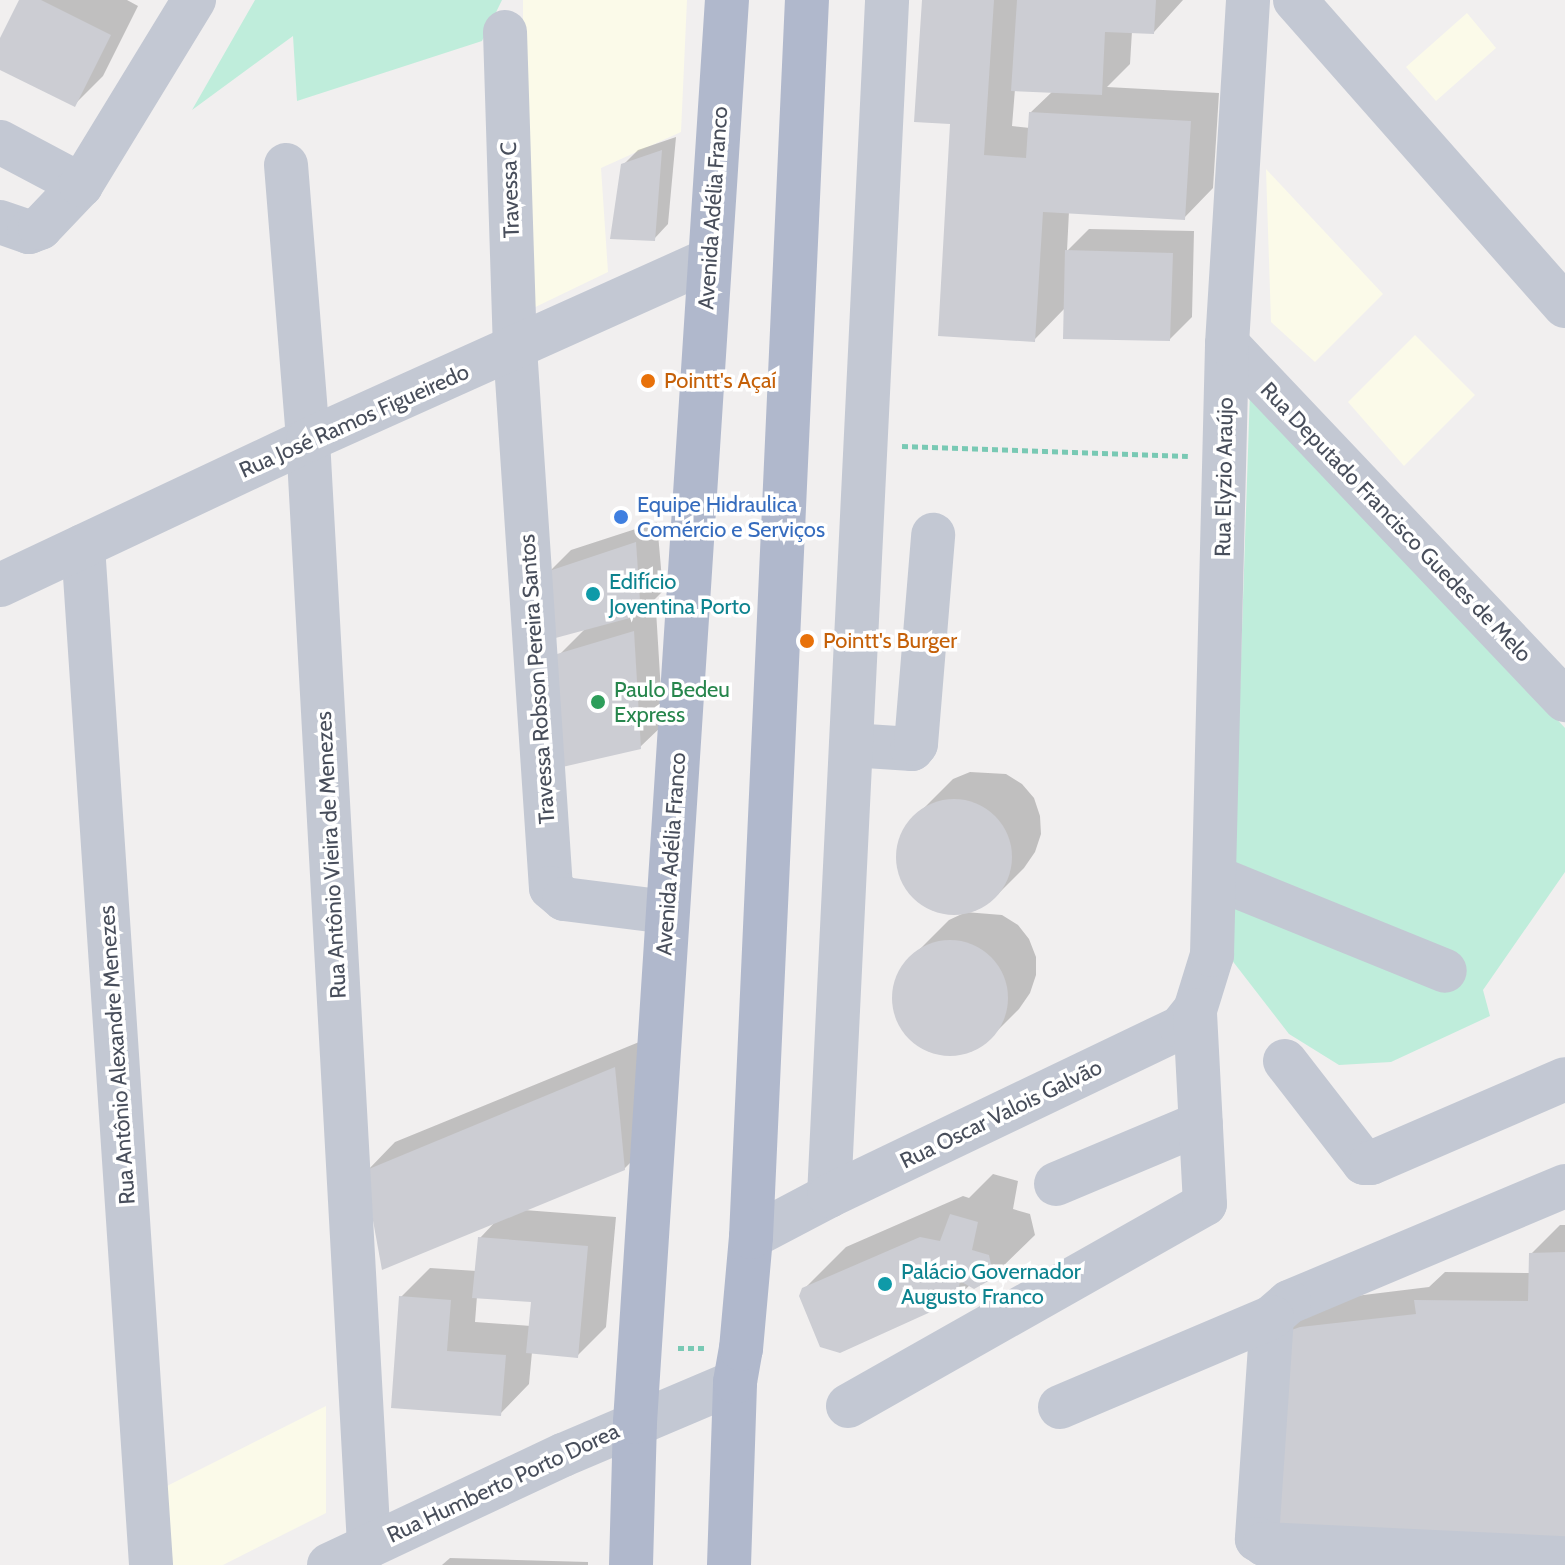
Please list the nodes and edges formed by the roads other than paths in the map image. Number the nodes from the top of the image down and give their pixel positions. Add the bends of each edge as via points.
1 (194, 0) edge
2 (727, 0) edge
3 (807, 0) edge
4 (887, 0) edge
5 (1248, 0) edge
6 (1295, 0) edge
7 (505, 32) dead end
8 (0, 142) edge
9 (286, 165) dead end
10 (81, 185) junction
11 (0, 222) edge
12 (709, 260) junction
13 (1561, 292) edge
14 (1227, 344) junction
15 (515, 348) junction
16 (308, 440) junction
17 (933, 535) dead end
18 (83, 546) junction
19 (0, 585) edge
20 (1565, 700) edge
21 (851, 745) junction
22 (1214, 877) junction
23 (667, 912) junction
24 (1445, 971) dead end
25 (1195, 1010) junction
26 (1285, 1061) dead end
27 (1565, 1079) edge
28 (1201, 1123) junction
29 (1056, 1184) dead end
30 (1565, 1186) edge
31 (829, 1196) junction
32 (751, 1237) junction
33 (1272, 1317) junction
34 (738, 1366) junction
35 (848, 1406) dead end
36 (1060, 1407) dead end
37 (635, 1422) junction
38 (369, 1546) junction
39 (1565, 1558) edge
40 (151, 1565) edge
41 (329, 1565) edge
42 (631, 1565) edge
43 (729, 1565) edge

1 - 10 street
2 - 12 main road, Avenida Adélia Franco
3 - 32 main road
4 - 21 street
5 - 14 street, Rua Elyzio Araújo
6 - 13 street
7 - 15 street, Travessa C
8 - 10 street
9 - 16 street, Rua Antônio Vieira de Menezes
10 - 11 street via 40,228 29,232
12 - 15 street, Rua José Ramos Figueiredo
12 - 23 main road, Avenida Adélia Franco
14 - 20 street, Rua Deputado Francisco Guedes de Melo
14 - 22 street, Rua Elyzio Araújo
15 - 16 street, Rua José Ramos Figueiredo
15 - 23 street, Travessa Robson Pereira Santos via 551,888 564,899
16 - 18 street, Rua José Ramos Figueiredo
16 - 38 street, Rua Antônio Vieira de Menezes
17 - 21 street via 916,744 912,749
18 - 19 street, Rua José Ramos Figueiredo
18 - 40 street, Rua Antônio Alexandre Menezes
21 - 31 street
22 - 24 street
22 - 25 street, Rua Elyzio Araújo via 1212,955
23 - 37 main road, Avenida Adélia Franco
25 - 28 street
25 - 31 street, Rua Oscar Valois Galvão via 1181,1027
26 - 27 street via 1364,1163
28 - 29 street
28 - 35 street via 1205,1204 1199,1210
30 - 33 street via 1289,1302
31 - 32 street, Rua Oscar Valois Galvão
32 - 34 main road
33 - 36 street
33 - 39 street via 1260,1542
34 - 37 street, Rua Humberto Porto Dorea
34 - 43 main road
37 - 38 street, Rua Humberto Porto Dorea
37 - 42 main road, Avenida Adélia Franco
38 - 41 street, Rua Humberto Porto Dorea

